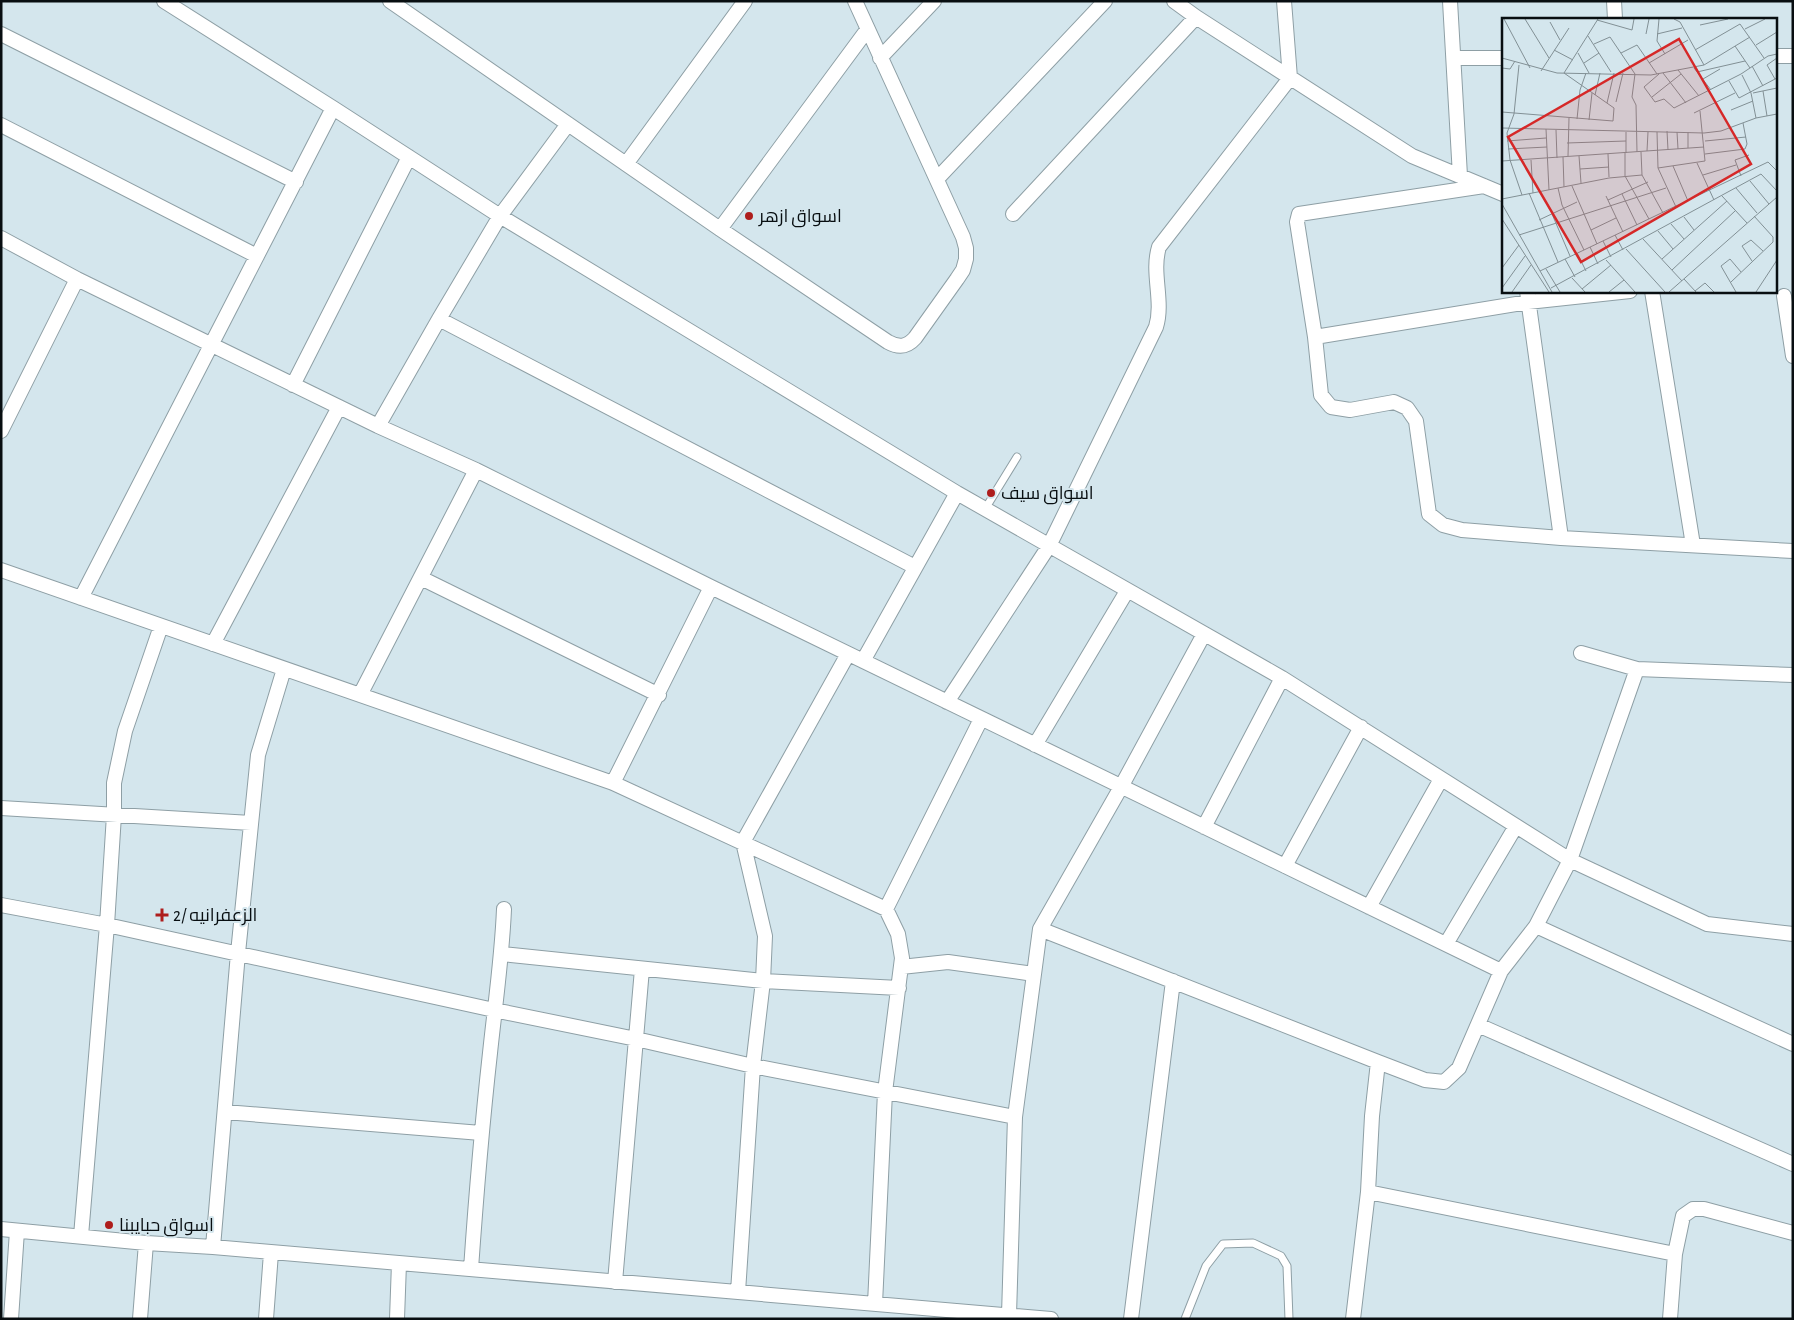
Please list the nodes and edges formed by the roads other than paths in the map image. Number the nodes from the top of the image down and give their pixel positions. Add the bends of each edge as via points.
1 (164, 1) edge
2 (390, 1) edge
3 (745, 1) edge
4 (855, 1) edge
5 (934, 1) edge
6 (1106, 1) edge
7 (1174, 1) edge
8 (1284, 1) edge
9 (1450, 1) edge
10 (1614, 1) edge
11 (1196, 17) junction
12 (1615, 18) edge
13 (867, 30) junction
14 (1, 34) edge
15 (1776, 56) edge
16 (1793, 56) edge
17 (880, 58) junction
18 (1454, 58) junction
19 (1502, 58) edge
20 (1290, 78) junction
21 (333, 108) junction
22 (568, 124) junction
23 (1, 125) edge
24 (409, 157) junction
25 (626, 164) junction
26 (1460, 176) junction
27 (937, 179) junction
28 (296, 182) junction
29 (1484, 186) junction
30 (1502, 194) edge
31 (1013, 214) dead end
32 (500, 216) junction
33 (720, 229) junction
34 (1, 238) edge
35 (257, 256) junction
36 (77, 279) junction
37 (1613, 292) edge
38 (1652, 292) edge
39 (1782, 295) edge
40 (1528, 297) edge
41 (439, 319) junction
42 (1315, 337) junction
43 (212, 345) junction
44 (1792, 351) edge
45 (293, 384) junction
46 (339, 407) junction
47 (378, 426) junction
48 (1, 431) edge
49 (1017, 457) dead end
50 (476, 470) junction
51 (957, 493) junction
52 (985, 509) junction
53 (1561, 538) junction
54 (1693, 545) junction
55 (1048, 546) junction
56 (1793, 551) edge
57 (915, 566) junction
58 (1, 570) edge
59 (421, 578) junction
60 (711, 587) junction
61 (1127, 591) junction
62 (81, 598) junction
63 (161, 626) junction
64 (1204, 634) junction
65 (213, 644) junction
66 (1581, 653) dead end
67 (848, 654) junction
68 (863, 661) junction
69 (284, 669) junction
70 (1637, 669) junction
71 (1793, 675) edge
72 (1282, 678) junction
73 (360, 695) junction
74 (658, 695) junction
75 (948, 702) junction
76 (982, 719) junction
77 (1361, 727) junction
78 (1035, 745) junction
79 (1441, 779) junction
80 (613, 784) junction
81 (1121, 787) junction
82 (1, 808) edge
83 (114, 815) junction
84 (251, 823) junction
85 (1516, 826) junction
86 (1204, 827) junction
87 (743, 842) junction
88 (1570, 860) junction
89 (1285, 866) junction
90 (1, 905) edge
91 (1368, 907) junction
92 (504, 909) dead end
93 (886, 909) junction
94 (107, 925) junction
95 (1536, 926) junction
96 (1040, 929) junction
97 (1793, 934) edge
98 (1446, 944) junction
99 (238, 954) junction
100 (502, 954) junction
101 (901, 967) junction
102 (642, 969) junction
103 (1501, 971) junction
104 (1034, 974) junction
105 (763, 981) junction
106 (1174, 981) junction
107 (898, 988) junction
108 (494, 1010) junction
109 (1478, 1026) junction
110 (636, 1039) junction
111 (1793, 1044) edge
112 (1378, 1062) junction
113 (753, 1066) junction
114 (885, 1092) junction
115 (225, 1112) junction
116 (1015, 1117) junction
117 (481, 1133) junction
118 (1793, 1164) edge
119 (1368, 1192) junction
120 (1, 1230) edge
121 (17, 1231) junction
122 (1793, 1232) edge
123 (82, 1236) junction
124 (146, 1243) junction
125 (213, 1247) junction
126 (272, 1252) junction
127 (1675, 1254) junction
128 (399, 1263) junction
129 (471, 1269) junction
130 (615, 1282) junction
131 (738, 1292) junction
132 (875, 1304) junction
133 (1009, 1315) junction
134 (11, 1319) edge
135 (140, 1319) edge
136 (266, 1319) edge
137 (397, 1319) edge
138 (1051, 1319) edge
139 (1131, 1319) edge
140 (1185, 1319) edge
141 (1289, 1319) edge
142 (1353, 1319) edge
143 (1670, 1319) edge

1 - 21 street
2 - 22 street
3 - 25 street
4 - 13 street
5 - 17 street
6 - 27 street
7 - 11 street
8 - 20 street
9 - 18 street
10 - 12 street
11 - 20 street
11 - 31 street
13 - 17 street
13 - 33 street
14 - 28 street
15 - 16 street
17 - 27 street
18 - 19 street
18 - 26 street
20 - 26 street via 1412,156
20 - 55 street via 1159,247 1156,262 1160,311 1156,327
21 - 24 street
21 - 28 street
22 - 25 street
22 - 32 street
23 - 35 street
24 - 32 street
24 - 45 street
25 - 33 street
26 - 29 street
27 - 33 street via 963,237 966,259 963,270 926,323 910,343 903,346 888,342
28 - 35 street
29 - 30 street
29 - 42 street via 1299,214 1297,222
32 - 41 street
32 - 51 street
34 - 36 street
35 - 43 street
36 - 43 street
36 - 48 street
37 - 40 street
38 - 54 street
39 - 44 street
40 - 42 street
40 - 53 street
41 - 47 street
41 - 57 street
42 - 53 street via 1321,395 1331,407 1350,410 1394,402 1407,408 1416,421 1429,514 1443,525 1462,530
43 - 45 street
43 - 62 street
45 - 46 street
46 - 47 street
46 - 65 street
47 - 50 street
49 - 52 lane
50 - 59 street
50 - 60 street
51 - 52 street
51 - 57 street
52 - 55 street
53 - 54 street
54 - 56 street
55 - 61 street
55 - 75 street
57 - 68 street
58 - 62 street
59 - 73 street
59 - 74 street
60 - 67 street
60 - 74 street
61 - 64 street
61 - 78 street
62 - 63 street
63 - 65 street
63 - 83 street via 125,730 114,783
64 - 72 street
64 - 81 street
65 - 69 street
66 - 70 street
67 - 68 street
67 - 87 street
68 - 75 street
69 - 73 street
69 - 84 street via 258,754
70 - 71 street
70 - 88 street
72 - 77 street
72 - 86 street
73 - 80 street
74 - 80 street
75 - 76 street
76 - 78 street
76 - 93 street
77 - 79 street
77 - 89 street
78 - 81 street
79 - 85 street
79 - 91 street
80 - 87 street
81 - 86 street
81 - 96 street
82 - 83 street
83 - 84 street
83 - 94 street
84 - 99 street
85 - 88 street
85 - 98 street
86 - 89 street
87 - 93 street
87 - 105 street via 765,936
88 - 95 street
88 - 97 street via 1707,924
89 - 91 street
90 - 94 street
91 - 98 street
92 - 100 street
93 - 101 street via 898,934
94 - 99 street
94 - 123 street
95 - 103 street
95 - 111 street
96 - 104 street
96 - 106 street
98 - 103 street
99 - 108 street
99 - 115 street
100 - 102 street
100 - 108 street
101 - 104 street via 948,962
101 - 107 street
102 - 105 street
102 - 110 street
103 - 109 street
104 - 116 street
105 - 107 street
105 - 113 street
106 - 112 street
106 - 139 street
107 - 114 street
108 - 110 street
108 - 117 street
109 - 112 street via 1459,1068 1444,1082 1425,1080
109 - 118 street
110 - 113 street
110 - 130 street
112 - 119 street
113 - 114 street
113 - 131 street
114 - 116 street
114 - 132 street
115 - 117 street
115 - 125 street
116 - 133 street
117 - 129 street
119 - 127 street
119 - 142 street
120 - 121 street
121 - 123 street
121 - 134 street
122 - 127 street via 1693,1208 1682,1216
123 - 124 street
124 - 125 street
124 - 135 street
125 - 126 street
126 - 128 street
126 - 136 street
127 - 143 street
128 - 129 street
128 - 137 street
129 - 130 street
130 - 131 street
131 - 132 street
132 - 133 street
133 - 138 street
140 - 141 lane via 1206,1266 1224,1244 1253,1243 1281,1256 1287,1266

